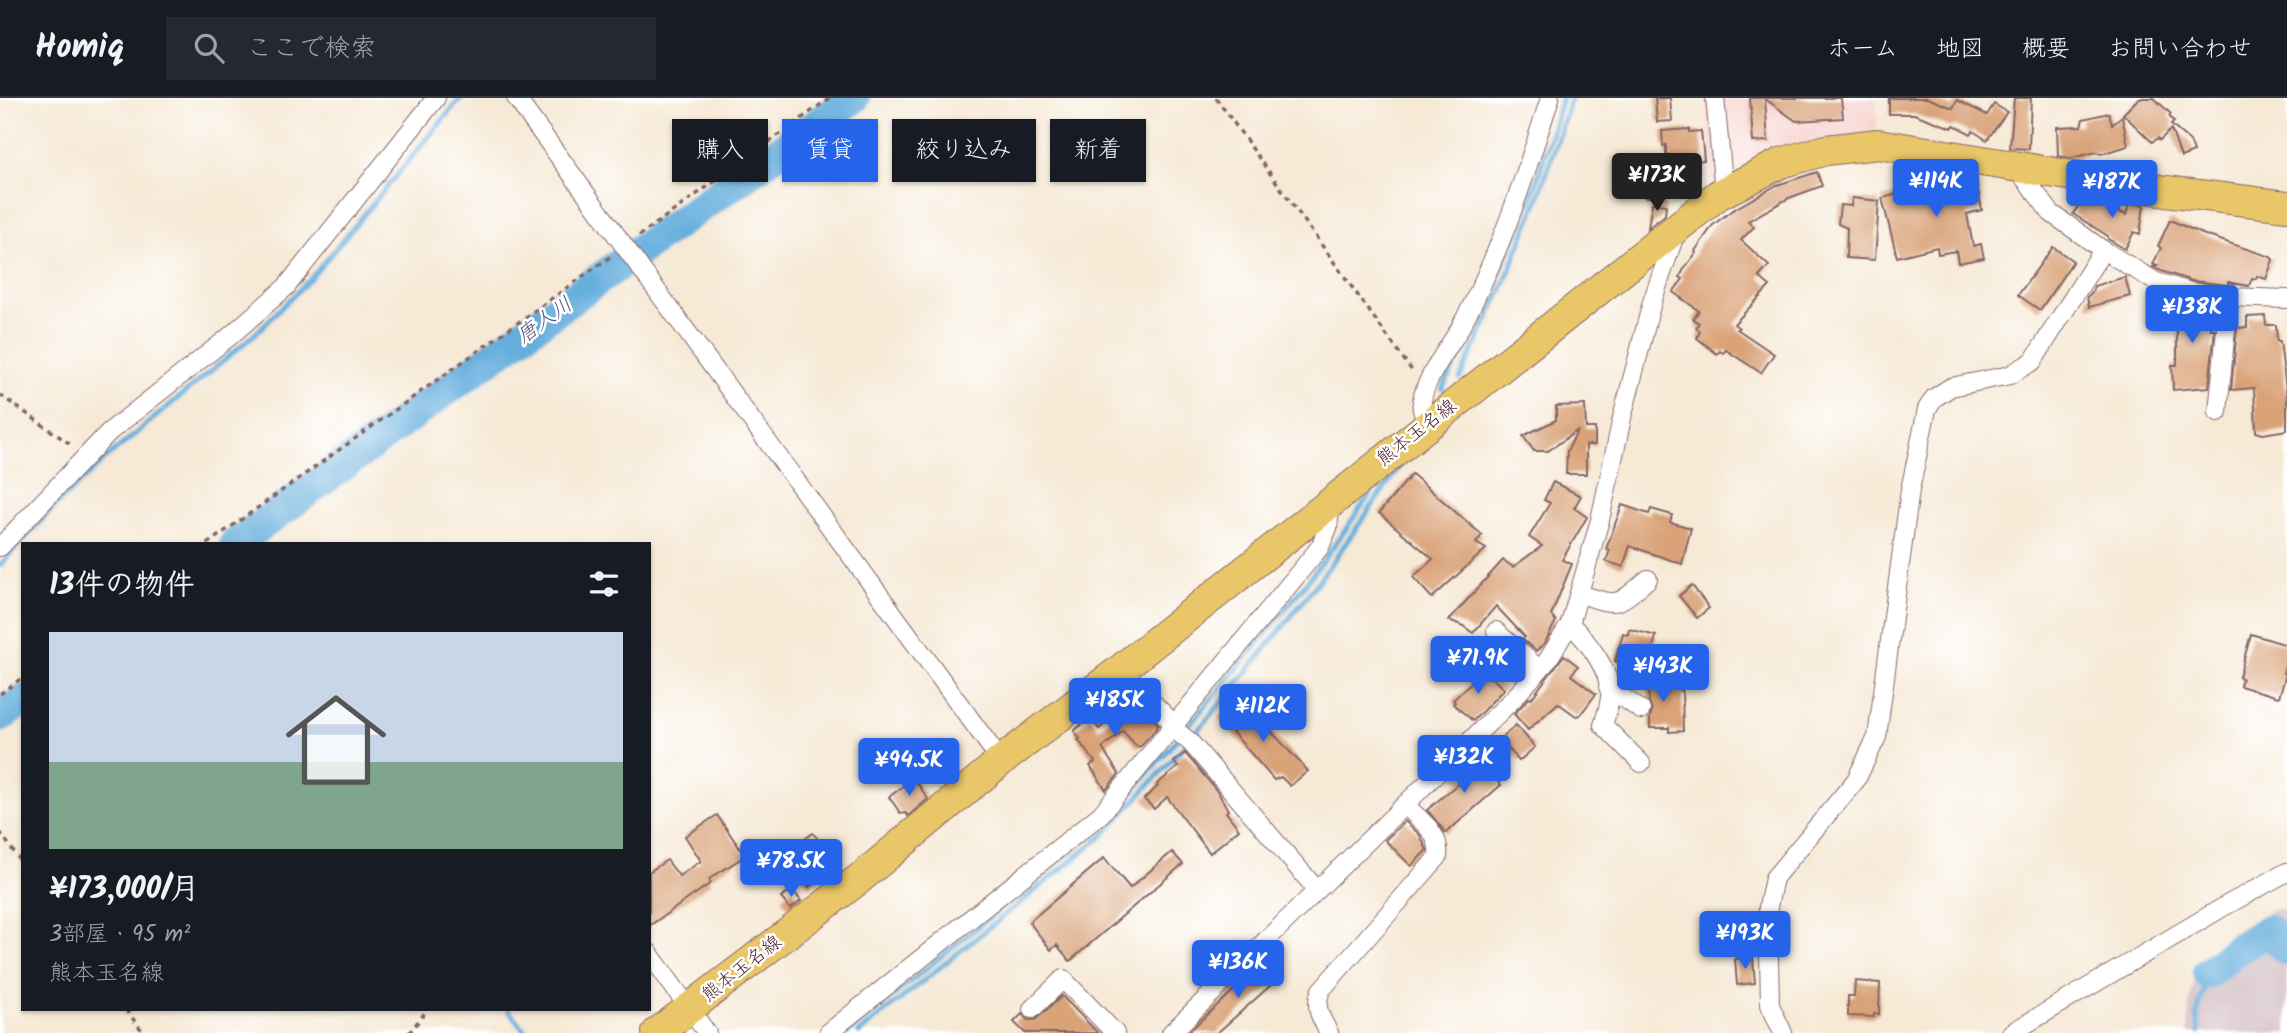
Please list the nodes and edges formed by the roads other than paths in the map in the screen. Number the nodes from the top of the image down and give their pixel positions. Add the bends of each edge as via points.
1 (436, 98) edge
2 (516, 98) edge
3 (1550, 98) edge
4 (1715, 98) edge
5 (2016, 167) junction
6 (1724, 192) junction
7 (2287, 206) edge
8 (1679, 226) junction
9 (2103, 250) junction
10 (2229, 298) junction
11 (2287, 299) edge
12 (2218, 412) dead end
13 (1429, 424) junction
14 (1331, 500) junction
15 (0, 547) edge
16 (1648, 579) dead end
17 (1580, 594) junction
18 (1570, 624) junction
19 (1496, 631) dead end
20 (1119, 670) junction
21 (1539, 670) junction
22 (1608, 687) junction
23 (1641, 709) dead end
24 (1179, 731) junction
25 (1001, 761) junction
26 (1641, 763) dead end
27 (1405, 805) junction
28 (2287, 872) edge
29 (1317, 890) junction
30 (651, 956) edge
31 (690, 1009) junction
32 (1032, 1009) dead end
33 (657, 1033) edge
34 (707, 1033) edge
35 (828, 1033) edge
36 (1115, 1033) edge
37 (1171, 1033) edge
38 (1329, 1033) edge
39 (1783, 1033) edge
40 (2011, 1033) edge

1 - 15 street via 286,287 109,432
2 - 25 street
3 - 13 street via 1499,244 1461,326 1425,388 1422,410
4 - 6 street
5 - 6 main road, 熊本玉名線 via 1878,144 1826,150 1781,163
5 - 7 main road, 熊本玉名線
5 - 9 street via 2051,213
6 - 8 main road, 熊本玉名線
8 - 13 main road, 熊本玉名線
8 - 17 street via 1652,302
9 - 10 street via 2156,282
9 - 39 street via 2033,361 2010,375 1951,387 1927,409 1910,490 1877,737 1856,780 1774,878 1768,907 1770,1005
10 - 11 street
10 - 12 street
13 - 14 main road, 熊本玉名線
14 - 20 main road, 熊本玉名線
14 - 24 street via 1320,547
16 - 17 street via 1621,602 1607,603
17 - 18 street
18 - 21 street
18 - 22 street via 1603,668
19 - 21 street
20 - 24 street
20 - 25 main road, 熊本玉名線
21 - 27 street
22 - 23 street
22 - 26 street via 1611,695 1603,725
24 - 29 street
24 - 35 street via 1101,814
25 - 31 main road, 熊本玉名線 via 859,879
27 - 29 street
27 - 38 street via 1435,835 1438,857 1321,990 1317,1002
28 - 40 street
29 - 37 street
30 - 31 street
31 - 33 main road, 熊本玉名線
31 - 34 street
32 - 36 street via 1063,979

